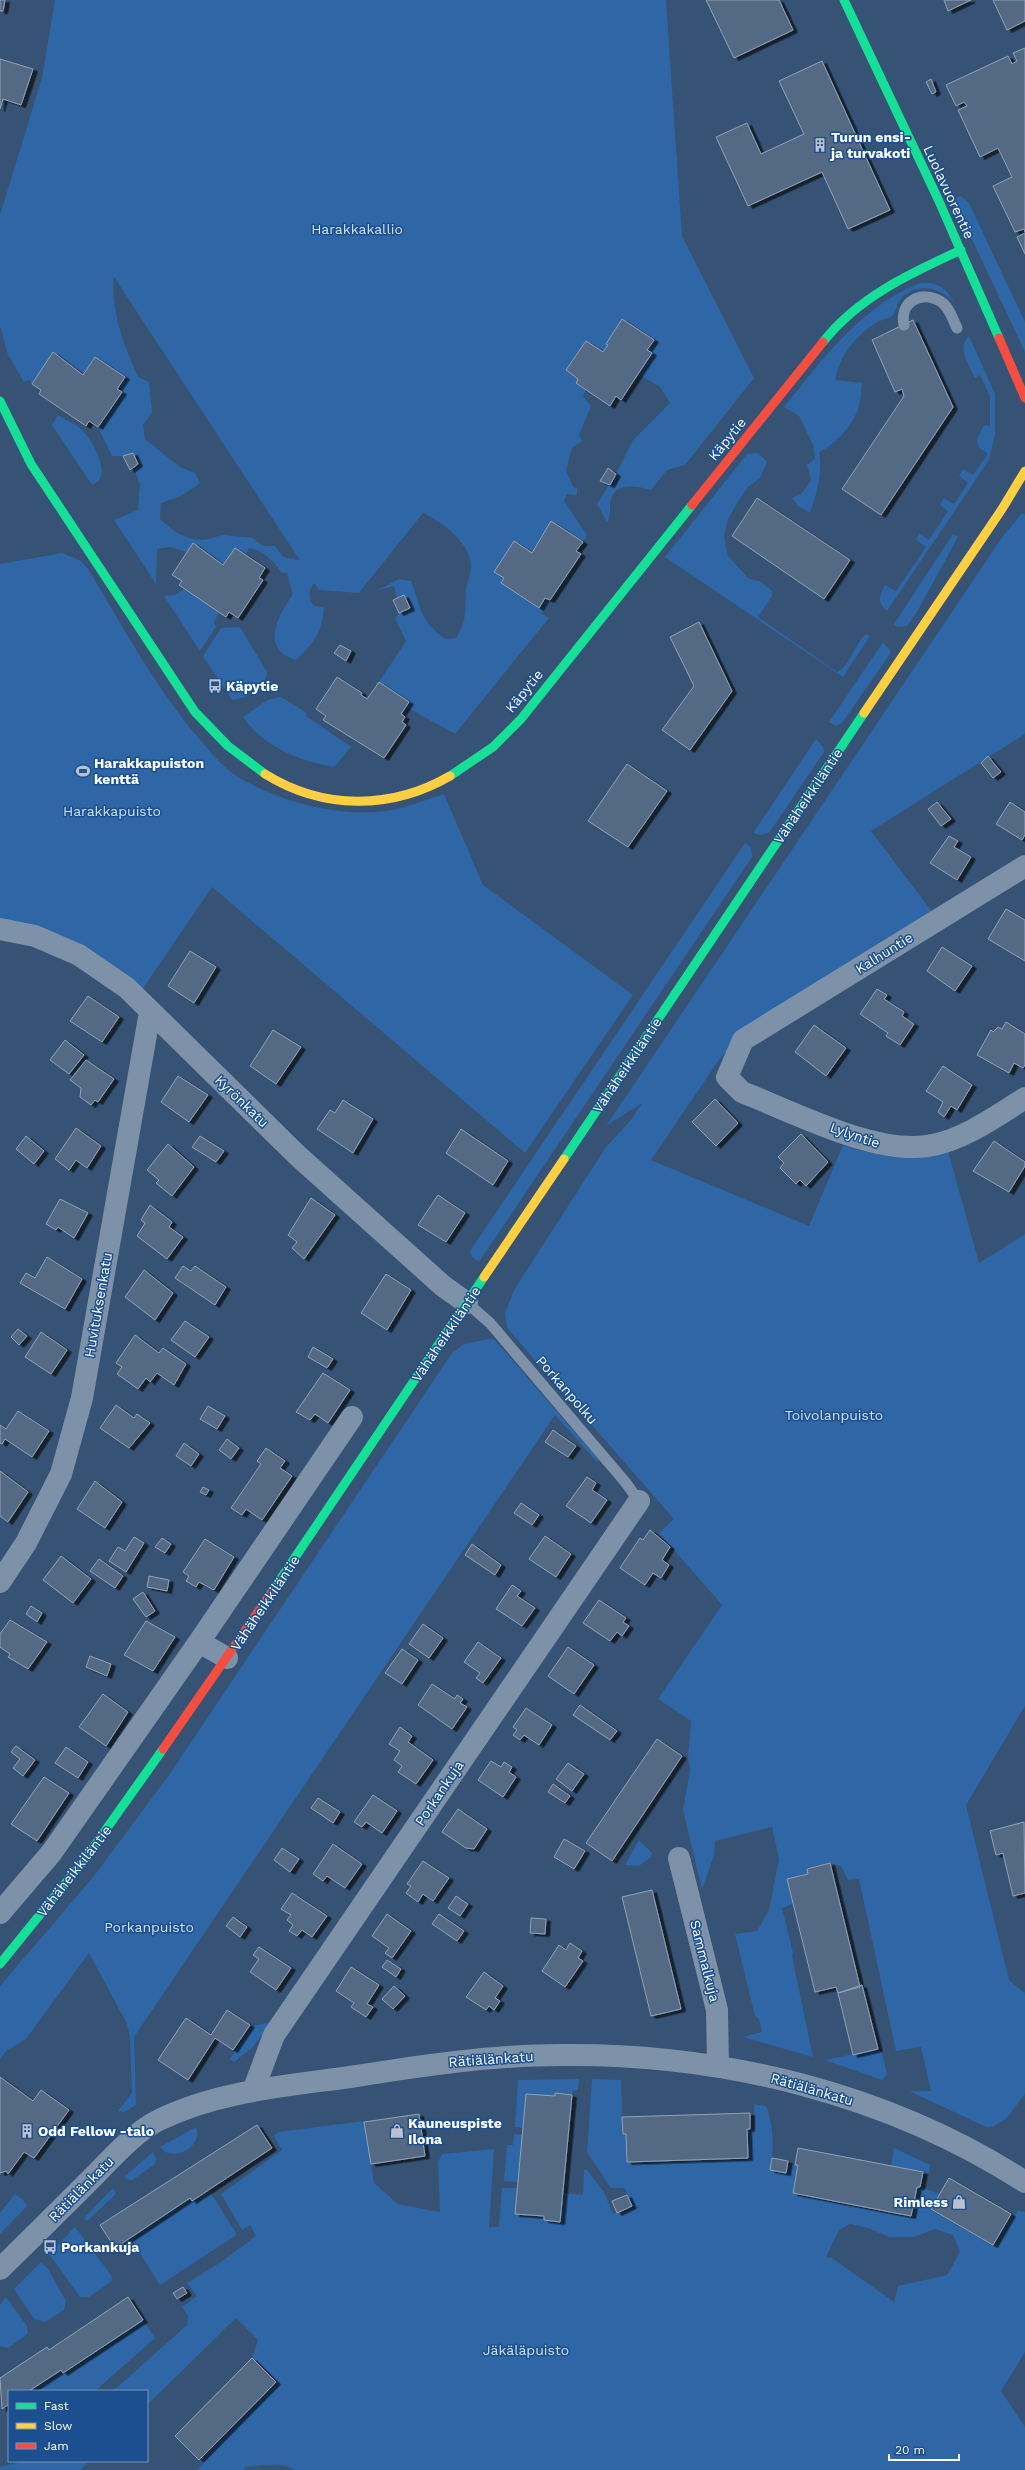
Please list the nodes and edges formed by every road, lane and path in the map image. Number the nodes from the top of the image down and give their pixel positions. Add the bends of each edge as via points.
1 (844, 0) edge
2 (961, 250) junction
3 (904, 325) dead end
4 (957, 328) dead end
5 (1025, 398) edge
6 (0, 401) edge
7 (1025, 471) edge
8 (1025, 866) edge
9 (0, 929) edge
10 (150, 1012) junction
11 (743, 1040) joint
12 (1025, 1098) edge
13 (467, 1303) junction
14 (352, 1417) dead end
15 (639, 1501) joint
16 (0, 1582) edge
17 (199, 1642) junction
18 (227, 1658) junction
19 (679, 1858) dead end
20 (0, 1913) edge
21 (0, 1964) edge
22 (718, 2066) junction
23 (253, 2091) junction
24 (1024, 2179) edge
25 (0, 2269) edge

1 - 2 street, Luolavuorentie
2 - 5 street, Luolavuorentie
2 - 6 street, Käpytie via 868,298 832,330 520,718 489,751 442,780 406,794 383,799 342,801 316,797 295,790 249,763 210,730 195,712 31,464
3 - 4 lane via 902,315 906,305 918,299 931,298 945,305
7 - 13 street, Vähäheikkiläntie
8 - 11 street, Kalhuntie
9 - 10 street, Kyrönkatu via 35,936 79,955 127,988
10 - 13 street, Kyrönkatu via 298,1156 443,1286
10 - 16 street, Huvituksenkatu via 82,1398 61,1474 26,1543
11 - 12 street, Lylyntie via 727,1077 742,1092 871,1142 900,1147 928,1146 979,1126
13 - 15 lane, Porkanpolku via 490,1323
13 - 18 street, Vähäheikkiläntie
14 - 17 street, Vähäheikkiläntie
15 - 23 street, Porkankuja via 274,2035
17 - 18 street, Vähäheikkiläntie
17 - 20 street, Vähäheikkiläntie via 52,1852
18 - 21 street, Vähäheikkiläntie via 85,1860
19 - 22 street, Sammalkuja via 717,2010
22 - 23 street, Rätiälänkatu via 674,2060 562,2055 460,2060
22 - 24 street, Rätiälänkatu via 821,2090 854,2101 944,2137
23 - 25 street, Rätiälänkatu via 190,2107 156,2121 128,2142

